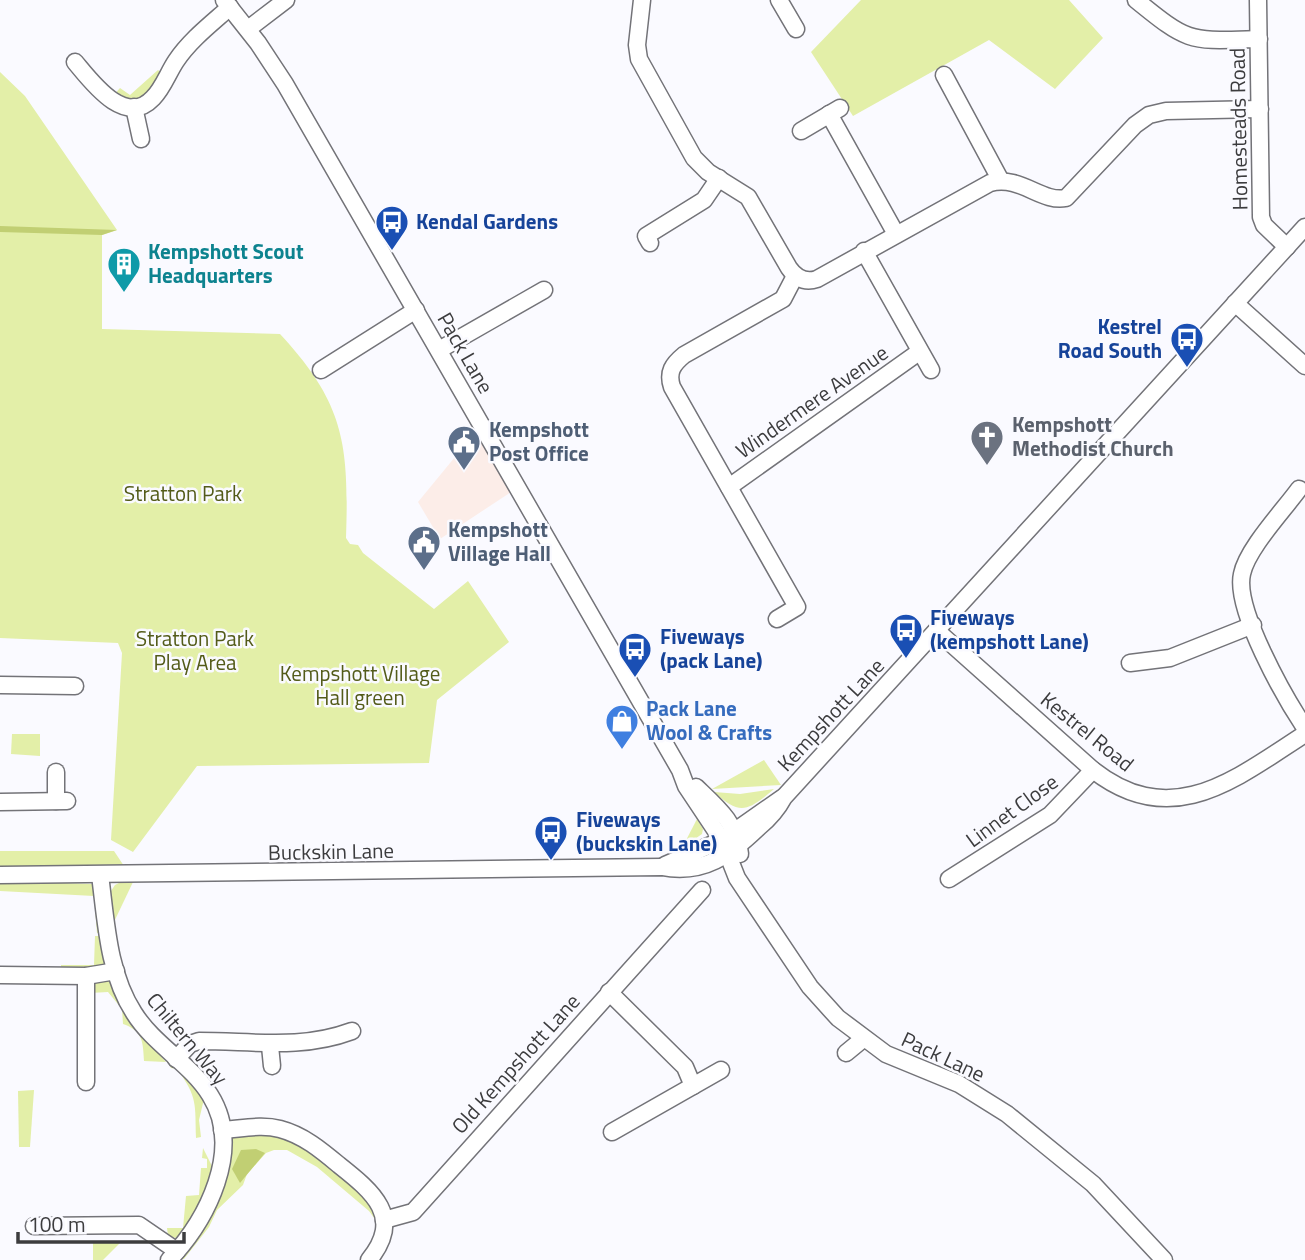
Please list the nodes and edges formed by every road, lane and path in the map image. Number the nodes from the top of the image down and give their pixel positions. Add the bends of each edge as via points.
1 (286, 0) edge
2 (642, 0) edge
3 (779, 0) edge
4 (1136, 0) edge
5 (1258, 0) edge
6 (227, 4) edge
7 (1154, 6) edge
8 (247, 29) junction
9 (796, 29) dead end
10 (1259, 39) junction
11 (61, 72) dead end
12 (944, 75) dead end
13 (134, 107) junction
14 (1260, 109) junction
15 (801, 131) dead end
16 (141, 139) dead end
17 (719, 178) junction
18 (1001, 181) junction
19 (1305, 227) edge
20 (896, 234) junction
21 (650, 243) dead end
22 (1287, 247) junction
23 (864, 251) junction
24 (795, 276) junction
25 (544, 290) dead end
26 (1235, 303) junction
27 (416, 310) junction
28 (439, 350) junction
29 (919, 352) junction
30 (1305, 366) edge
31 (321, 370) dead end
32 (931, 370) dead end
33 (1300, 486) edge
34 (729, 487) junction
35 (778, 620) dead end
36 (1253, 625) junction
37 (937, 631) junction
38 (1137, 668) dead end
39 (0, 685) edge
40 (75, 686) dead end
41 (1305, 728) edge
42 (1305, 734) edge
43 (1093, 770) junction
44 (56, 772) dead end
45 (0, 802) edge
46 (731, 843) junction
47 (100, 874) junction
48 (0, 875) edge
49 (949, 880) dead end
50 (702, 890) dead end
51 (116, 971) junction
52 (0, 975) edge
53 (86, 975) junction
54 (609, 992) junction
55 (352, 1031) dead end
56 (863, 1040) junction
57 (270, 1045) junction
58 (846, 1053) dead end
59 (176, 1059) junction
60 (272, 1066) dead end
61 (721, 1070) dead end
62 (86, 1082) dead end
63 (693, 1086) junction
64 (222, 1130) junction
65 (612, 1132) dead end
66 (384, 1220) junction
67 (34, 1226) dead end
68 (173, 1256) edge
69 (369, 1260) edge
70 (1164, 1260) edge

1 - 8 street
2 - 17 street via 639,59 694,158
3 - 9 street
4 - 7 street
5 - 10 street, Homesteads Road
6 - 8 street, Pack Lane
6 - 13 street via 181,53 153,99
7 - 10 street via 1172,30 1194,39
8 - 27 street, Pack Lane via 285,84
10 - 14 street, Homesteads Road
11 - 13 street via 78,59 102,94
12 - 18 street
13 - 16 street
14 - 18 street via 1153,113 1135,125 1063,199 1021,183
14 - 22 street, Homesteads Road via 1261,217
15 - 20 street via 834,111
17 - 21 street via 704,200 646,236
17 - 24 street via 748,197
18 - 20 street via 965,194
19 - 22 street, Kempshott Lane
20 - 23 street
22 - 26 street, Kempshott Lane
23 - 24 street via 817,279
23 - 29 street, Windermere Avenue
24 - 34 street, Windermere Avenue via 783,299 684,355 671,370 672,387
25 - 28 street
26 - 30 street
26 - 37 street, Kempshott Lane
27 - 28 street, Pack Lane
27 - 31 street
28 - 46 street, Pack Lane via 686,786
29 - 32 street, Windermere Avenue
29 - 34 street, Windermere Avenue
33 - 36 street via 1242,573 1241,592
34 - 35 street, Windermere Avenue via 797,607
36 - 38 street
36 - 41 street via 1280,688
37 - 43 street, Kestrel Road
37 - 46 street, Kempshott Lane via 784,797 775,813
39 - 40 street
42 - 43 street, Kestrel Road via 1228,784 1189,797 1138,795 1109,783
43 - 49 street, Linnet Close via 1050,815
44 - 45 street via 62,801
46 - 47 street, Buckskin Lane via 702,867 675,869
46 - 56 street, Pack Lane via 755,903 810,987
47 - 48 street, Buckskin Lane
47 - 51 street, Chiltern Way
50 - 54 street, Old Kempshott Lane
51 - 53 street
51 - 59 street, Chiltern Way via 134,1014
52 - 53 street
53 - 62 street
54 - 63 street via 685,1067
54 - 66 street, Old Kempshott Lane via 413,1212
55 - 57 street via 325,1041
56 - 58 street
56 - 70 street, Pack Lane via 959,1084 1007,1114 1093,1184
57 - 59 street via 199,1041
57 - 60 street
59 - 64 street, Chiltern Way via 211,1096
61 - 63 street
63 - 65 street
64 - 66 street via 259,1126 303,1138 375,1195
64 - 68 street, Chiltern Way via 218,1180 202,1217
66 - 69 street via 378,1249
67 - 68 street via 139,1225

